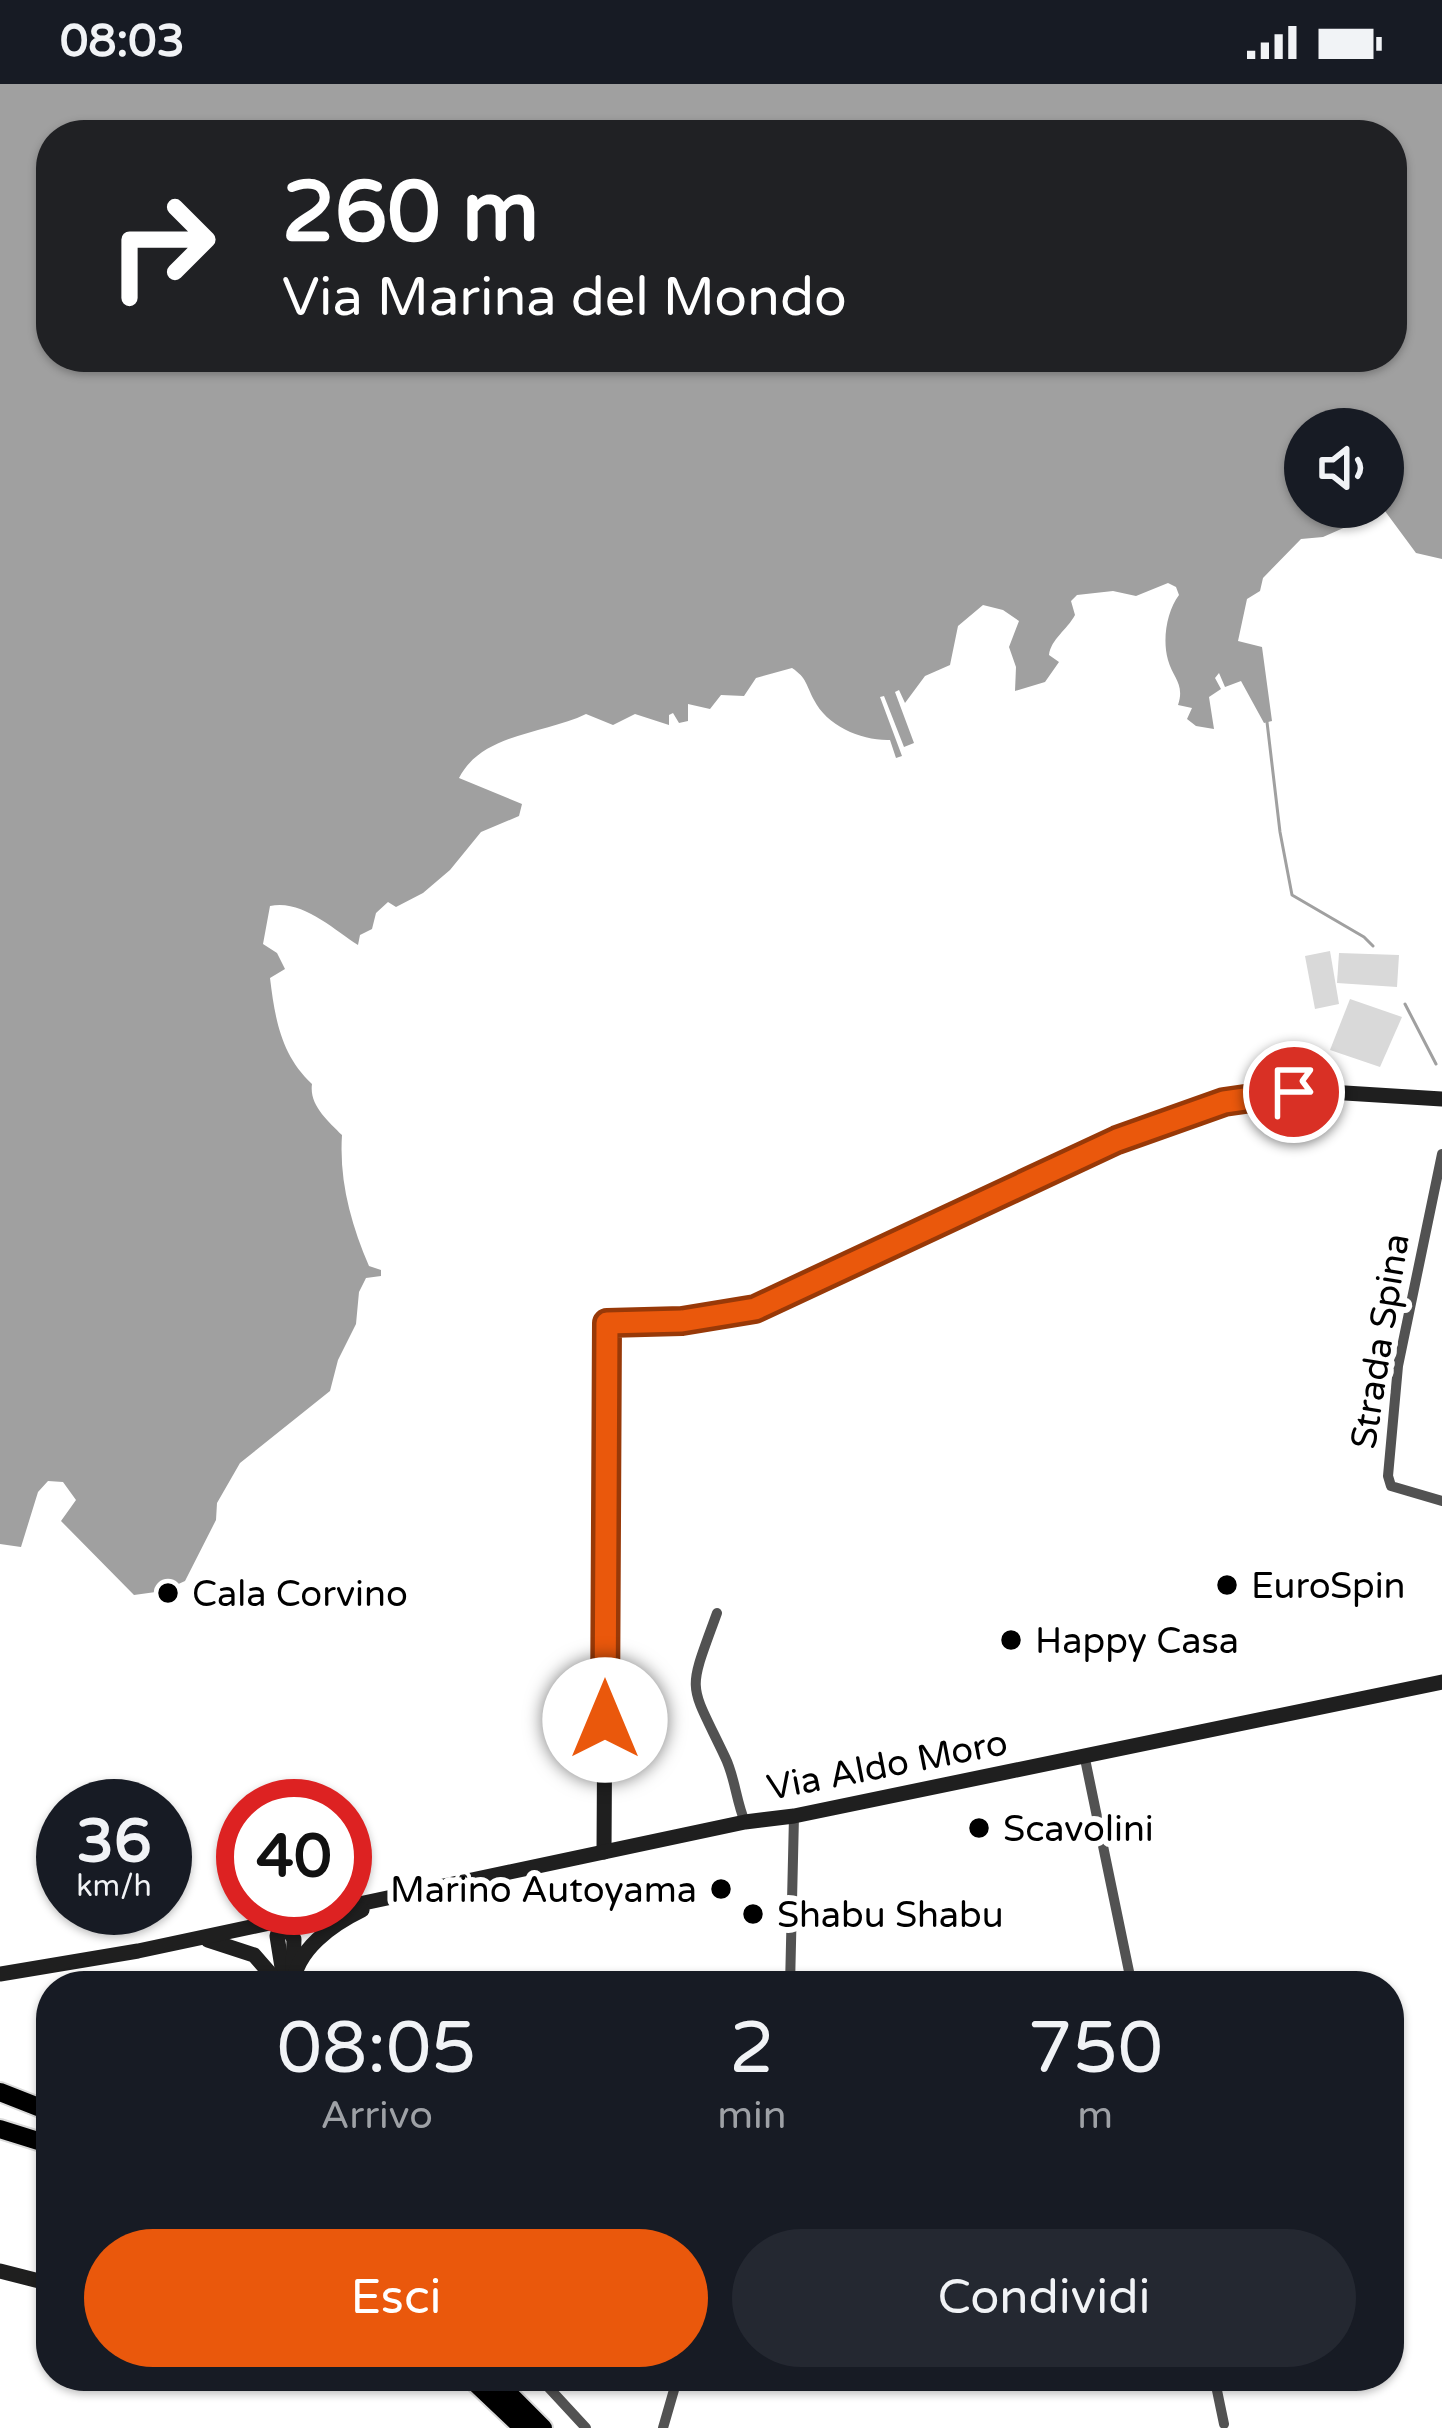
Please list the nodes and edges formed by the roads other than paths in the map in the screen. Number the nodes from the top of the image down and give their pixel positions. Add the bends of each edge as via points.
1 (1442, 1099) edge
2 (1442, 1154) edge
3 (1442, 1501) edge
4 (717, 1612) dead end
5 (1442, 1682) edge
6 (1084, 1754) junction
7 (794, 1816) junction
8 (745, 1822) junction
9 (604, 1852) junction
10 (387, 1898) junction
11 (372, 1901) edge
12 (216, 1935) edge
13 (291, 1935) edge
14 (199, 1939) junction
15 (25, 1970) junction
16 (273, 1971) edge
17 (290, 1971) edge
18 (297, 1971) edge
19 (790, 1971) edge
20 (1129, 1971) edge
21 (0, 1974) edge
22 (0, 1985) edge
23 (0, 2092) edge
24 (36, 2106) edge
25 (0, 2107) edge
26 (36, 2118) edge
27 (0, 2125) edge
28 (36, 2136) edge
29 (0, 2270) edge
30 (36, 2280) edge
31 (484, 2391) edge
32 (506, 2391) edge
33 (552, 2391) edge
34 (674, 2391) edge
35 (1217, 2391) edge
36 (1224, 2424) dead end
37 (523, 2428) edge
38 (543, 2428) edge
39 (586, 2428) edge
40 (663, 2428) edge

1 - 9 main road via 1329,1092 1224,1102 1090,1151 755,1309 607,1323
2 - 3 street, Strada Spina via 1398,1366 1388,1476 1390,1486
4 - 8 street via 693,1685
5 - 6 main road, Via Aldo Moro
6 - 7 main road, Via Aldo Moro
6 - 20 street
7 - 8 main road, Via Aldo Moro
7 - 19 street
8 - 9 main road, Via Aldo Moro
9 - 10 main road, Via Aldo Moro
10 - 11 main road, Via Aldo Moro
10 - 18 main road via 330,1928
12 - 14 main road, Via Aldo Moro
13 - 17 main road
14 - 15 main road, Via Aldo Moro
14 - 16 main road via 231,1945
15 - 21 main road, Via Aldo Moro
15 - 22 main road
23 - 24 highway
25 - 26 highway
27 - 28 highway
29 - 30 main road
31 - 37 highway
32 - 38 highway
33 - 39 street
34 - 40 street
35 - 36 street

